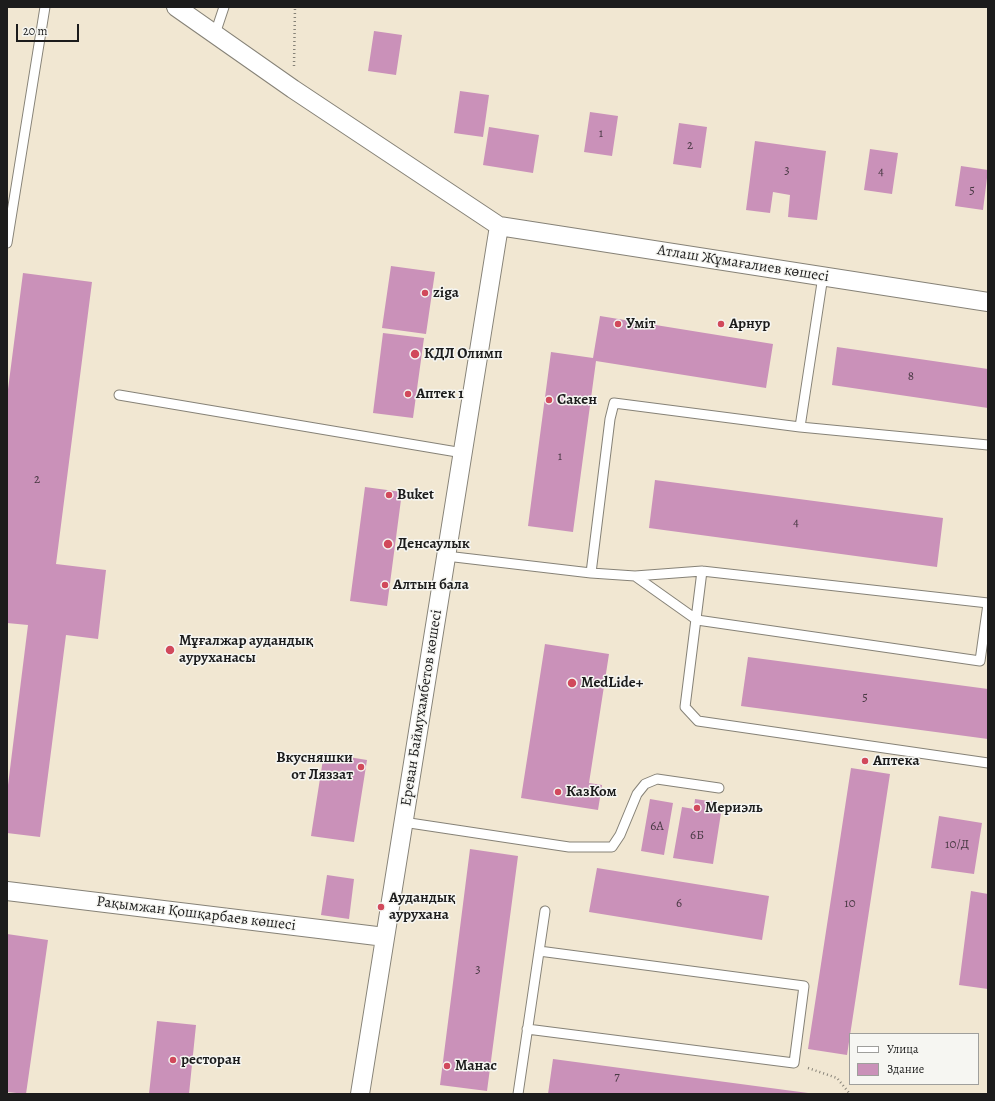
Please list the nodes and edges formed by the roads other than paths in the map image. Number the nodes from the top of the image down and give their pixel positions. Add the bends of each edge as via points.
1 (44, 7) edge
2 (176, 7) edge
3 (224, 7) edge
4 (215, 34) junction
5 (499, 226) junction
6 (7, 243) edge
7 (823, 276) junction
8 (988, 302) edge
9 (119, 395) dead end
10 (800, 427) junction
11 (988, 445) edge
12 (463, 452) junction
13 (446, 556) junction
14 (702, 571) junction
15 (591, 573) junction
16 (635, 576) junction
17 (988, 604) edge
18 (696, 620) junction
19 (988, 763) edge
20 (719, 788) dead end
21 (403, 822) junction
22 (7, 891) edge
23 (545, 912) dead end
24 (385, 937) junction
25 (539, 951) junction
26 (527, 1029) junction
27 (360, 1094) edge
28 (518, 1094) edge

1 - 6 lane
2 - 4 street
3 - 4 lane
4 - 5 street
5 - 7 street, Атлаш Жұмағалиев көшесі
5 - 12 street, Ереван Баймухамбетов көшесі
7 - 8 street, Атлаш Жұмағалиев көшесі
7 - 10 lane
9 - 12 lane
10 - 11 lane
10 - 15 lane via 614,403
12 - 13 street, Ереван Баймухамбетов көшесі
13 - 15 lane
13 - 21 street, Ереван Баймухамбетов көшесі
14 - 16 lane
14 - 17 lane
14 - 18 lane
15 - 16 lane
16 - 18 lane
17 - 18 lane via 980,661
18 - 19 lane via 685,707 698,721
20 - 21 lane via 657,779 645,784 637,794 620,835 612,846 569,847
21 - 24 street, Ереван Баймухамбетов көшесі
22 - 24 street, Рақымжан Қошқарбаев көшесі
23 - 25 lane
24 - 27 street, Ереван Баймухамбетов көшесі
25 - 26 lane
25 - 26 lane via 804,986 794,1063
26 - 28 lane

